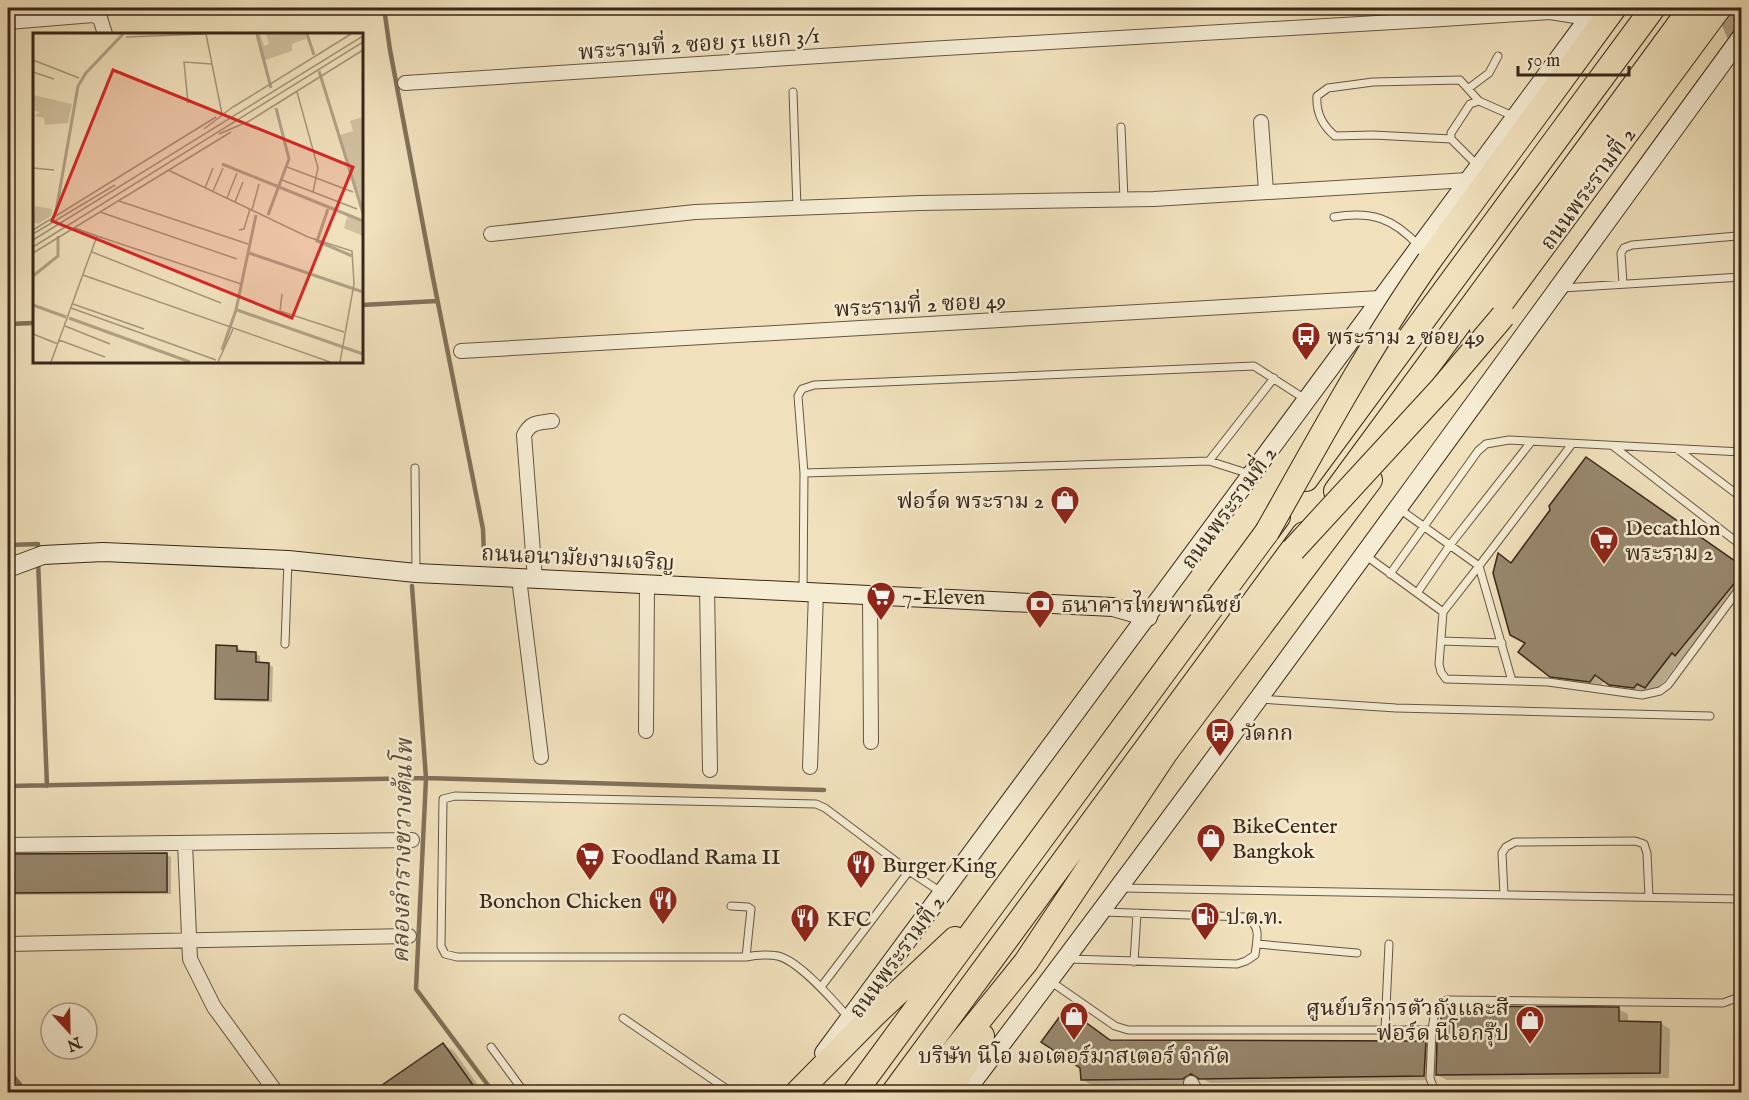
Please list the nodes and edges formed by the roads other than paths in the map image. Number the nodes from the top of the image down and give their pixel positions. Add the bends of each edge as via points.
1 (1614, 8) edge
2 (1644, 8) edge
3 (1653, 8) edge
4 (1691, 8) edge
5 (1719, 8) edge
6 (1732, 8) edge
7 (1592, 13) edge
8 (1427, 14) edge
9 (8, 22) edge
10 (105, 33) edge
11 (1742, 36) edge
12 (1498, 57) dead end
13 (405, 83) dead end
14 (1469, 88) junction
15 (793, 92) dead end
16 (1479, 100) junction
17 (1515, 117) junction
18 (1261, 122) dead end
19 (1121, 127) dead end
20 (1451, 139) junction
21 (1473, 173) junction
22 (1266, 191) junction
23 (1124, 200) junction
24 (797, 208) junction
25 (1334, 217) dead end
26 (491, 234) dead end
27 (1742, 238) edge
28 (1419, 246) junction
29 (1742, 277) edge
30 (1623, 284) junction
31 (1556, 290) junction
32 (1380, 298) junction
33 (461, 351) dead end
34 (1274, 378) junction
35 (1306, 399) junction
36 (552, 421) dead end
37 (1531, 441) junction
38 (1572, 444) junction
39 (1613, 446) junction
40 (1677, 449) junction
41 (1742, 452) edge
42 (1209, 461) junction
43 (415, 468) dead end
44 (804, 473) junction
45 (1252, 474) junction
46 (1742, 498) edge
47 (1398, 508) junction
48 (1424, 526) junction
49 (1267, 532) junction
50 (1450, 545) junction
51 (1742, 546) edge
52 (1293, 549) junction
53 (1364, 555) junction
54 (288, 560) junction
55 (1479, 566) junction
56 (10, 568) edge
57 (416, 573) junction
58 (1390, 574) junction
59 (527, 579) junction
60 (647, 584) junction
61 (1742, 585) edge
62 (707, 587) junction
63 (809, 592) junction
64 (1417, 593) junction
65 (870, 595) junction
66 (1443, 612) junction
67 (1148, 617) junction
68 (1441, 641) junction
69 (1502, 643) junction
70 (285, 644) dead end
71 (1512, 681) junction
72 (1259, 699) junction
73 (1710, 717) dead end
74 (646, 732) dead end
75 (871, 742) dead end
76 (541, 758) dead end
77 (810, 767) dead end
78 (710, 770) dead end
79 (412, 840) dead end
80 (185, 843) junction
81 (8, 845) edge
82 (909, 871) junction
83 (1120, 888) junction
84 (943, 893) junction
85 (1504, 895) junction
86 (1648, 897) junction
87 (1742, 899) edge
88 (731, 906) dead end
89 (1102, 912) junction
90 (1137, 913) junction
91 (960, 934) junction
92 (409, 936) dead end
93 (189, 940) junction
94 (8, 944) edge
95 (1257, 944) junction
96 (1389, 945) dead end
97 (1357, 953) dead end
98 (746, 957) junction
99 (1066, 959) junction
100 (1026, 962) junction
101 (1134, 962) junction
102 (1050, 981) junction
103 (821, 987) junction
104 (1742, 996) edge
105 (623, 1018) dead end
106 (850, 1018) junction
107 (1384, 1029) junction
108 (1432, 1030) junction
109 (491, 1047) dead end
110 (276, 1092) edge
111 (524, 1092) edge
112 (731, 1092) edge
113 (796, 1092) edge
114 (855, 1092) edge
115 (894, 1092) edge
116 (921, 1092) edge
117 (949, 1092) edge
118 (965, 1092) edge
119 (1435, 1092) edge

1 - 49 highway, bridge via 1392,315
2 - 91 highway, ถนนพระรามที่ 2 via 1046,829
3 - 49 highway, bridge
4 - 52 highway, bridge
5 - 100 highway, ถนนพระรามที่ 2 via 1166,752
6 - 52 highway, bridge via 1496,325
7 - 8 street, พระรามที่ 2 ซอย 51 แยก 3/1
7 - 17 main road, ถนนพระรามที่ 2
8 - 13 street, พระรามที่ 2 ซอย 51 แยก 3/1
9 - 10 street via 93,15 100,18
11 - 31 main road, ถนนพระรามที่ 2
12 - 14 lane via 1489,73
14 - 16 lane
14 - 20 lane via 1460,80 1373,82 1328,88 1317,96 1320,120 1335,136
15 - 24 lane
16 - 17 lane
16 - 20 lane via 1470,104
17 - 21 main road, ถนนพระรามที่ 2
18 - 22 street
19 - 23 lane
20 - 21 lane
21 - 22 street via 1410,185
21 - 28 main road, ถนนพระรามที่ 2
22 - 23 street
23 - 24 street
24 - 26 street via 695,212
25 - 28 lane via 1356,214 1387,220
27 - 30 lane via 1624,248
28 - 32 main road, ถนนพระรามที่ 2
29 - 30 lane
30 - 31 lane
31 - 47 main road, ถนนพระรามที่ 2
32 - 33 street, พระรามที่ 2 ซอย 49
32 - 35 main road, ถนนพระรามที่ 2
34 - 35 lane
34 - 42 lane
34 - 44 lane via 1254,366 814,385 802,389 798,396
35 - 45 main road, ถนนพระรามที่ 2
36 - 59 street via 536,423 524,435
37 - 38 lane
37 - 48 lane via 1483,446
37 - 50 lane
38 - 39 lane
38 - 55 lane
39 - 40 lane
39 - 51 lane
40 - 41 lane
40 - 46 lane
42 - 44 lane
42 - 45 lane
43 - 57 lane
44 - 63 lane
45 - 67 main road, ถนนพระรามที่ 2
47 - 48 lane
47 - 53 main road, ถนนพระรามที่ 2
48 - 50 lane
48 - 58 lane
49 - 114 highway
50 - 55 lane
50 - 64 lane
52 - 115 highway
53 - 58 lane
53 - 72 main road, ถนนพระรามที่ 2
54 - 56 main road, ถนนอนามัยงามเจริญ via 103,552 44,555
54 - 57 main road, ถนนอนามัยงามเจริญ
54 - 70 lane
55 - 66 lane
55 - 69 lane
57 - 59 main road, ถนนอนามัยงามเจริญ
58 - 64 lane
59 - 60 main road, ถนนอนามัยงามเจริญ
59 - 76 street
60 - 62 main road, ถนนอนามัยงามเจริญ
60 - 74 street
61 - 71 lane via 1660,691 1642,695
62 - 63 main road, ถนนอนามัยงามเจริญ
62 - 78 street
63 - 65 main road, ถนนอนามัยงามเจริญ
63 - 77 street
64 - 66 lane
65 - 67 main road, ถนนอนามัยงามเจริญ via 1113,607
65 - 75 street
66 - 68 lane
67 - 84 main road, ถนนพระรามที่ 2
68 - 69 lane
68 - 71 lane via 1439,664 1446,679
69 - 71 lane
72 - 73 lane via 1396,708
72 - 83 main road, ถนนพระรามที่ 2
79 - 80 street
80 - 81 street
80 - 93 street
82 - 84 lane
82 - 98 lane via 816,804 467,796 443,799 441,946 445,954
82 - 103 lane
83 - 85 lane
83 - 89 main road, ถนนพระรามที่ 2
84 - 106 main road, ถนนพระรามที่ 2
85 - 86 lane
85 - 86 lane via 1502,853 1515,842 1635,842 1644,844 1647,853
86 - 87 lane
88 - 98 lane via 751,909
89 - 90 lane
89 - 99 main road, ถนนพระรามที่ 2
90 - 95 lane via 1245,917 1259,930
90 - 101 lane
91 - 113 highway
91 - 114 highway, ถนนพระรามที่ 2 via 919,1003
92 - 93 street
93 - 94 street
93 - 110 street via 190,959 214,1007
95 - 97 lane
95 - 101 lane via 1255,955 1237,964
96 - 107 lane
98 - 103 lane via 781,957
99 - 101 lane
99 - 102 main road, ถนนพระรามที่ 2
100 - 116 highway, ถนนพระรามที่ 2
100 - 117 highway
102 - 107 lane via 1115,1026 1128,1030
102 - 118 main road, ถนนพระรามที่ 2
103 - 106 lane
104 - 108 lane via 1723,1003 1447,1000 1437,1007
105 - 112 lane
106 - 113 main road, ถนนพระรามที่ 2
107 - 108 lane
108 - 119 lane via 1430,1078
109 - 111 lane

